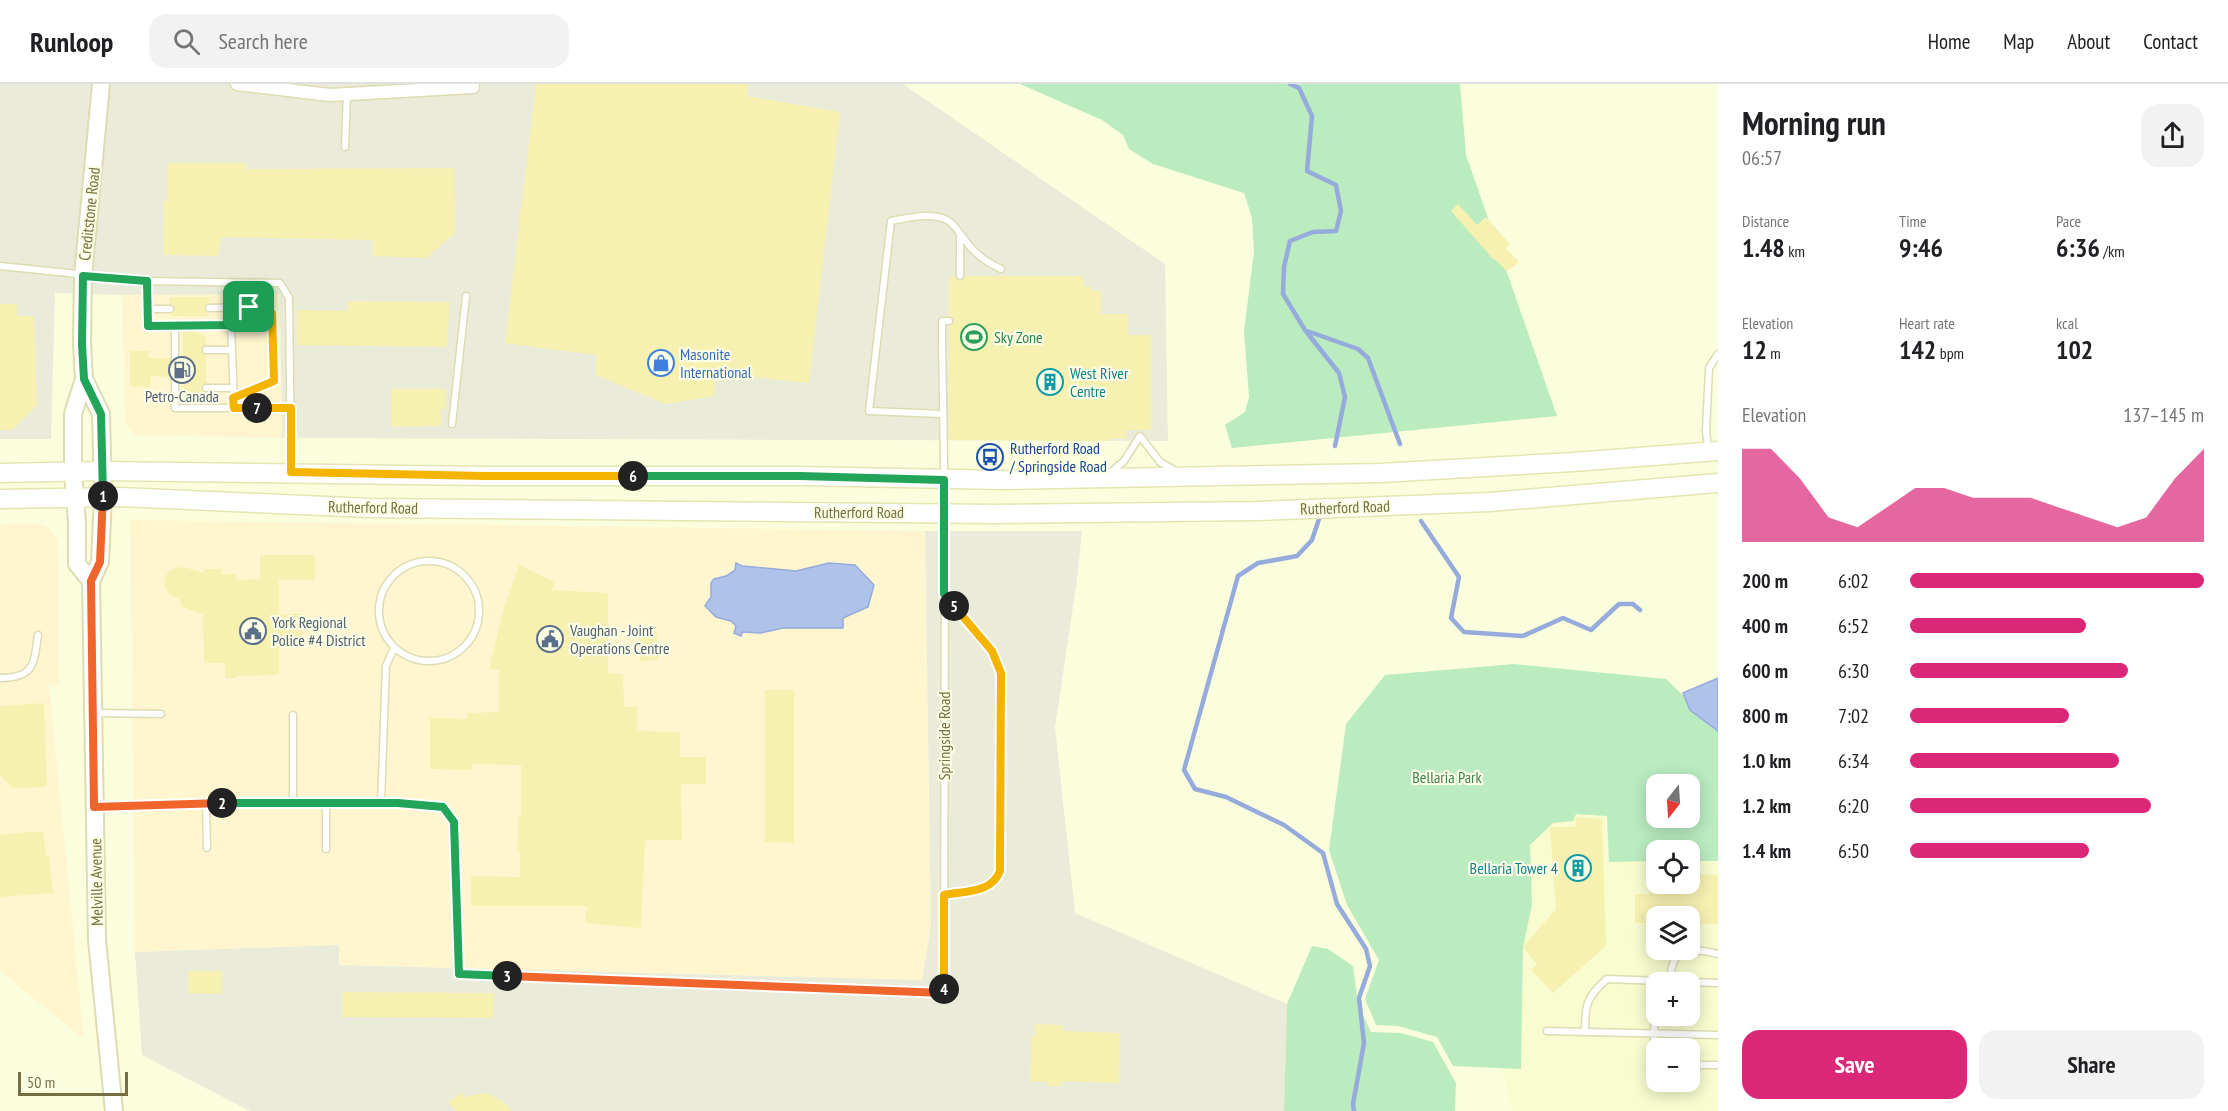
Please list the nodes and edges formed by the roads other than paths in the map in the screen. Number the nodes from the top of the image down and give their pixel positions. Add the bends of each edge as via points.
1 (101, 84) edge
2 (237, 84) edge
3 (473, 87) dead end
4 (347, 94) junction
5 (345, 147) dead end
6 (960, 234) junction
7 (0, 266) edge
8 (1001, 269) dead end
9 (83, 276) junction
10 (960, 276) dead end
11 (147, 281) junction
12 (466, 296) dead end
13 (249, 307) junction
14 (209, 308) dead end
15 (148, 309) junction
16 (170, 309) dead end
17 (949, 321) dead end
18 (231, 325) junction
19 (175, 326) junction
20 (206, 350) dead end
21 (232, 350) junction
22 (1718, 354) edge
23 (175, 358) dead end
24 (175, 377) dead end
25 (84, 379) junction
26 (175, 388) junction
27 (206, 388) dead end
28 (233, 388) junction
29 (184, 389) dead end
30 (233, 398) junction
31 (234, 408) junction
32 (291, 408) junction
33 (942, 414) junction
34 (452, 424) dead end
35 (1713, 452) edge
36 (101, 471) junction
37 (73, 472) junction
38 (291, 472) junction
39 (0, 473) edge
40 (1184, 476) junction
41 (1103, 478) junction
42 (944, 480) junction
43 (1718, 483) edge
44 (74, 497) junction
45 (103, 497) junction
46 (0, 499) edge
47 (944, 514) junction
48 (91, 581) junction
49 (944, 594) junction
50 (38, 635) dead end
51 (394, 648) junction
52 (0, 678) edge
53 (93, 713) junction
54 (161, 714) dead end
55 (293, 715) dead end
56 (206, 803) junction
57 (381, 803) junction
58 (293, 804) junction
59 (326, 804) junction
60 (94, 807) junction
61 (207, 848) dead end
62 (326, 849) dead end
63 (944, 895) junction
64 (1718, 954) edge
65 (1670, 972) edge
66 (1646, 981) edge
67 (1700, 983) edge
68 (1718, 983) edge
69 (1654, 1026) edge
70 (1547, 1031) dead end
71 (1585, 1032) junction
72 (1654, 1034) junction
73 (1718, 1035) edge
74 (1655, 1038) edge
75 (1700, 1065) edge
76 (1718, 1065) edge
77 (114, 1111) edge

1 - 9 street, Creditstone Road
2 - 4 street
3 - 4 street
4 - 5 lane
6 - 8 lane via 977,254
6 - 10 lane
6 - 33 lane via 946,219 935,216 891,221 869,411
7 - 9 lane
9 - 11 lane
9 - 25 street, Creditstone Road
11 - 15 lane
11 - 32 lane via 280,283 290,298
12 - 34 lane
13 - 14 lane
13 - 18 lane
13 - 30 lane via 261,307 272,313 274,381
15 - 16 lane
15 - 19 lane via 148,326
17 - 33 lane, Springside Road via 942,321
18 - 19 lane
18 - 21 lane
19 - 23 lane via 179,350
20 - 21 lane
21 - 28 lane
22 - 35 lane via 1708,368 1706,428
24 - 26 lane
25 - 36 street, Creditstone Road via 101,414
25 - 37 street, Creditstone Road via 73,414
26 - 29 lane
26 - 31 lane via 175,408
27 - 28 lane
28 - 30 lane
30 - 31 lane
31 - 32 lane
32 - 38 lane
33 - 42 lane, Springside Road
35 - 40 main road, Rutherford Road via 1380,473
36 - 37 main road, Rutherford Road
36 - 38 main road, Rutherford Road
36 - 45 street, Creditstone Road
37 - 39 main road, Rutherford Road
37 - 44 street, Creditstone Road
38 - 42 main road, Rutherford Road
40 - 41 main road, Rutherford Road
40 - 41 lane via 1160,462 1140,436 1124,461
41 - 42 main road, Rutherford Road
42 - 47 lane, Springside Road
43 - 47 main road, Rutherford Road via 1501,501 1360,507
44 - 45 main road, Rutherford Road
44 - 46 main road, Rutherford Road
44 - 48 street, Melville Avenue via 77,564
45 - 47 main road, Rutherford Road via 371,508
45 - 48 street, Melville Avenue via 100,562
47 - 49 lane, Springside Road
48 - 53 street, Melville Avenue
49 - 63 lane, Springside Road
49 - 63 lane via 992,651 1001,673 1000,871 989,887
50 - 52 lane via 34,662 28,671 17,678
51 - 51 lane via 423,661 447,657 467,644 479,614 471,584 460,571 428,560 411,563 391,578 379,601 379,618
51 - 57 lane via 386,666
53 - 54 lane
53 - 60 street, Melville Avenue
55 - 58 lane
56 - 58 lane
56 - 60 lane
56 - 61 lane
57 - 59 lane
57 - 63 lane, Springside Road via 443,807 454,822 459,974 944,993
58 - 59 lane
59 - 62 lane
60 - 77 street, Melville Avenue via 97,940
64 - 65 lane via 1683,951 1672,961
66 - 71 lane via 1607,979 1593,991 1585,1007
67 - 68 lane
69 - 72 lane
70 - 71 lane
71 - 72 lane
72 - 73 lane
72 - 74 lane
75 - 76 lane

